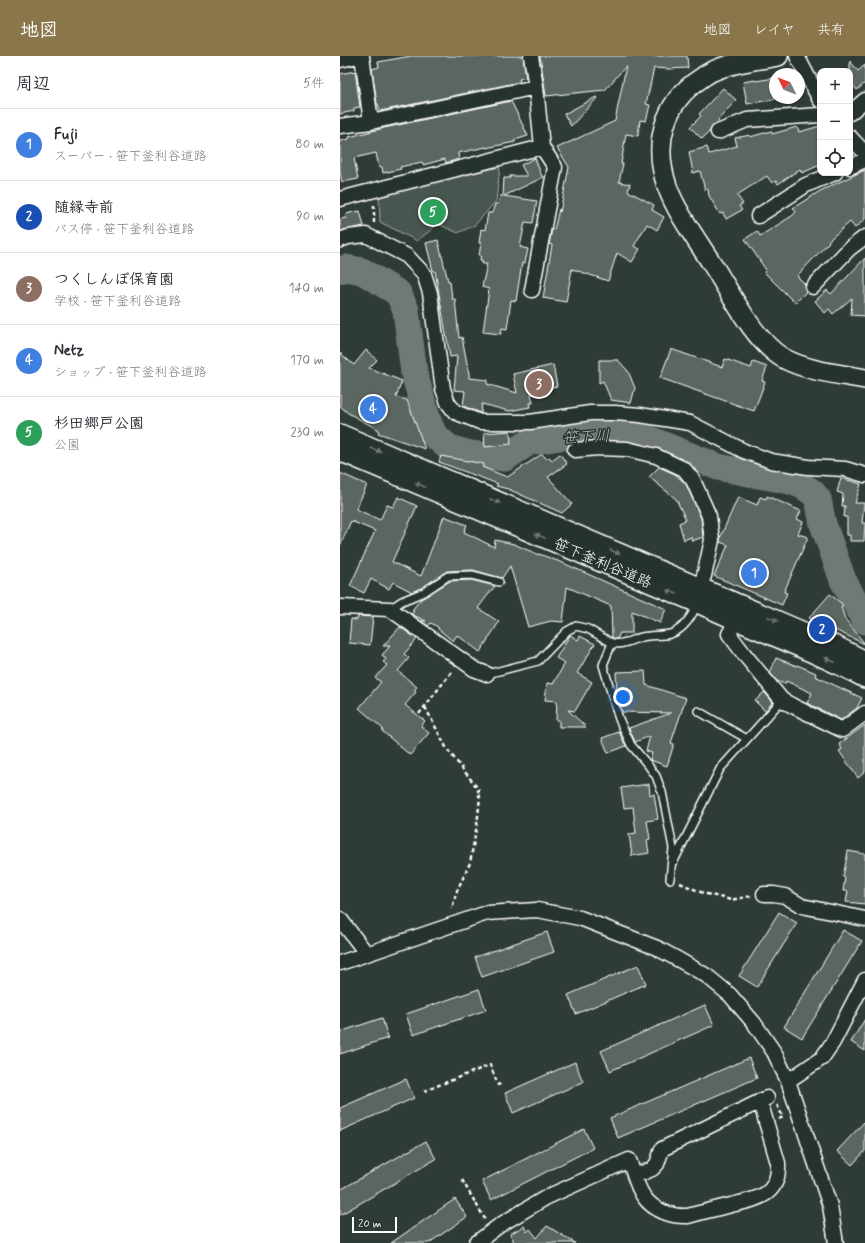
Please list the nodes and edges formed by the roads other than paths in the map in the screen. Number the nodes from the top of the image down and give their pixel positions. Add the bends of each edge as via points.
1 (358, 56) edge
2 (362, 56) edge
3 (531, 56) edge
4 (778, 56) edge
5 (797, 56) edge
6 (742, 59) edge
7 (340, 60) edge
8 (536, 87) junction
9 (817, 94) edge
10 (865, 100) edge
11 (853, 110) edge
12 (817, 115) edge
13 (371, 122) junction
14 (340, 126) edge
15 (718, 132) dead end
16 (853, 140) edge
17 (542, 147) junction
18 (865, 153) edge
19 (865, 160) edge
20 (853, 166) edge
21 (828, 176) edge
22 (340, 199) edge
23 (758, 216) dead end
24 (865, 237) edge
25 (340, 240) edge
26 (813, 287) dead end
27 (532, 290) dead end
28 (865, 379) edge
29 (340, 434) edge
30 (575, 450) dead end
31 (340, 451) edge
32 (865, 475) edge
33 (499, 582) dead end
34 (698, 595) junction
35 (340, 607) edge
36 (390, 609) junction
37 (740, 614) junction
38 (612, 643) junction
39 (865, 661) edge
40 (487, 674) joint
41 (865, 678) edge
42 (782, 700) junction
43 (698, 711) dead end
44 (865, 713) edge
45 (747, 739) junction
46 (671, 866) junction
47 (670, 879) road end
48 (764, 894) road end
49 (340, 919) edge
50 (865, 919) edge
51 (367, 954) junction
52 (340, 963) edge
53 (865, 980) edge
54 (788, 1081) junction
55 (635, 1176) junction
56 (491, 1236) edge
57 (476, 1243) edge
58 (836, 1243) edge

1 - 7 street
2 - 13 street
3 - 8 street
4 - 6 street
5 - 9 street
6 - 28 street via 712,71 692,84 680,96 669,114 662,133 660,152 667,186 750,325 768,345 783,358 800,365
8 - 13 street
8 - 17 street
10 - 11 street
12 - 15 street via 747,120
13 - 14 street
16 - 18 street
17 - 22 street
17 - 27 street via 555,167
19 - 20 street
21 - 23 street via 806,185
24 - 26 street via 849,249
25 - 32 street via 366,235 408,256 424,274 430,293 443,390 455,412 480,422 530,422 590,413 654,417 690,423 744,451 771,461 845,469
29 -> 34 street, 笹下釜利谷道路
30 - 34 street via 627,449 656,456 684,469 693,480 709,516 712,540
34 -> 31 street, 笹下釜利谷道路
33 - 36 lane via 472,575 448,576 424,592
34 - 37 street, 笹下釜利谷道路
34 - 38 lane via 693,614 676,632 641,637 630,642
35 - 36 street
36 - 40 street via 474,670
37 -> 39 street, 笹下釜利谷道路 via 834,645
41 -> 37 street, 笹下釜利谷道路
37 - 42 street via 729,634
38 - 40 lane via 588,629 576,626 566,631 538,661
38 - 46 lane via 604,666 619,719 631,745 656,776 662,792 673,848
42 - 44 street via 842,730
42 - 45 lane
43 - 45 lane
45 - 46 lane via 720,769
46 - 47 lane
48 - 50 street via 785,896 802,906
49 - 51 street
51 - 52 street
51 - 54 street via 487,913 537,910 580,918 657,948 707,976 730,995 754,1023 774,1052
53 - 54 street via 822,1058
54 - 58 street via 830,1206
55 - 55 street via 652,1170 662,1149 763,1100 778,1172 773,1187 760,1198 679,1217 649,1203 643,1196
55 - 56 street via 629,1160 547,1197 500,1225
56 - 57 street

